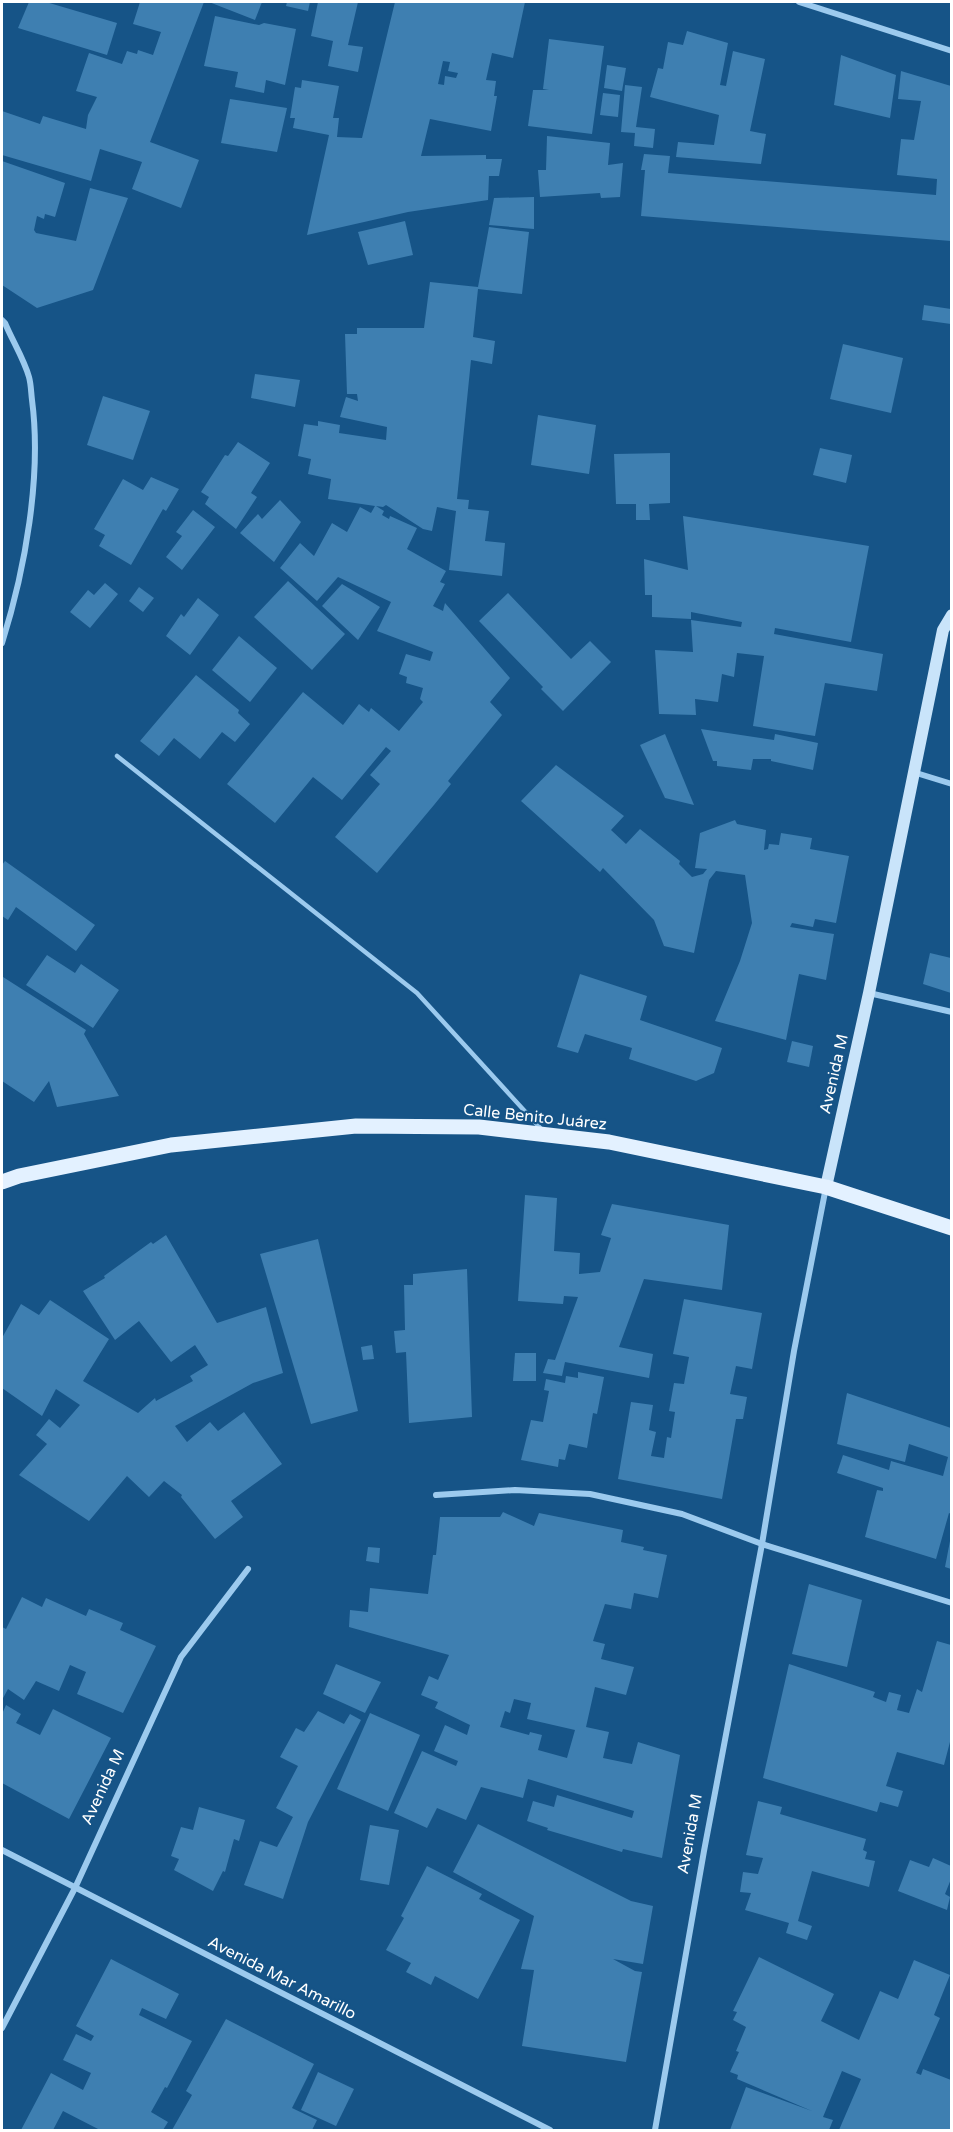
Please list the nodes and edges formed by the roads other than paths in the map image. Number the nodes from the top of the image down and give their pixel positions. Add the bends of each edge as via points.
1 (799, 2) edge
2 (951, 51) edge
3 (2, 320) edge
4 (951, 615) edge
5 (2, 643) edge
6 (117, 756) dead end
7 (913, 772) junction
8 (951, 784) edge
9 (869, 993) junction
10 (951, 1012) edge
11 (546, 1135) junction
12 (2, 1182) edge
13 (826, 1187) junction
14 (951, 1228) edge
15 (436, 1495) dead end
16 (762, 1544) junction
17 (248, 1569) dead end
18 (951, 1603) edge
19 (2, 1850) edge
20 (75, 1888) junction
21 (2, 2028) edge
22 (550, 2130) edge
23 (655, 2130) edge

1 - 2 street
3 - 5 street via 29,377 36,426 25,549
4 - 7 street, Avenida M via 943,630
6 - 11 lane via 417,993
7 - 8 street
7 - 9 street, Avenida M
9 - 10 street
9 - 13 street, Avenida M
11 - 12 main road, Calle Benito Juárez via 479,1127 356,1126 171,1145
11 - 13 main road, Calle Benito Juárez via 609,1142
13 - 14 main road, Calle Benito Juárez
13 - 16 street, Avenida M
15 - 16 street via 515,1490 590,1494 682,1514
16 - 18 street
16 - 23 street, Avenida M
17 - 20 street, Avenida M via 181,1657
19 - 20 street, Avenida Mar Amarillo
20 - 21 street, Avenida M
20 - 22 street, Avenida Mar Amarillo

